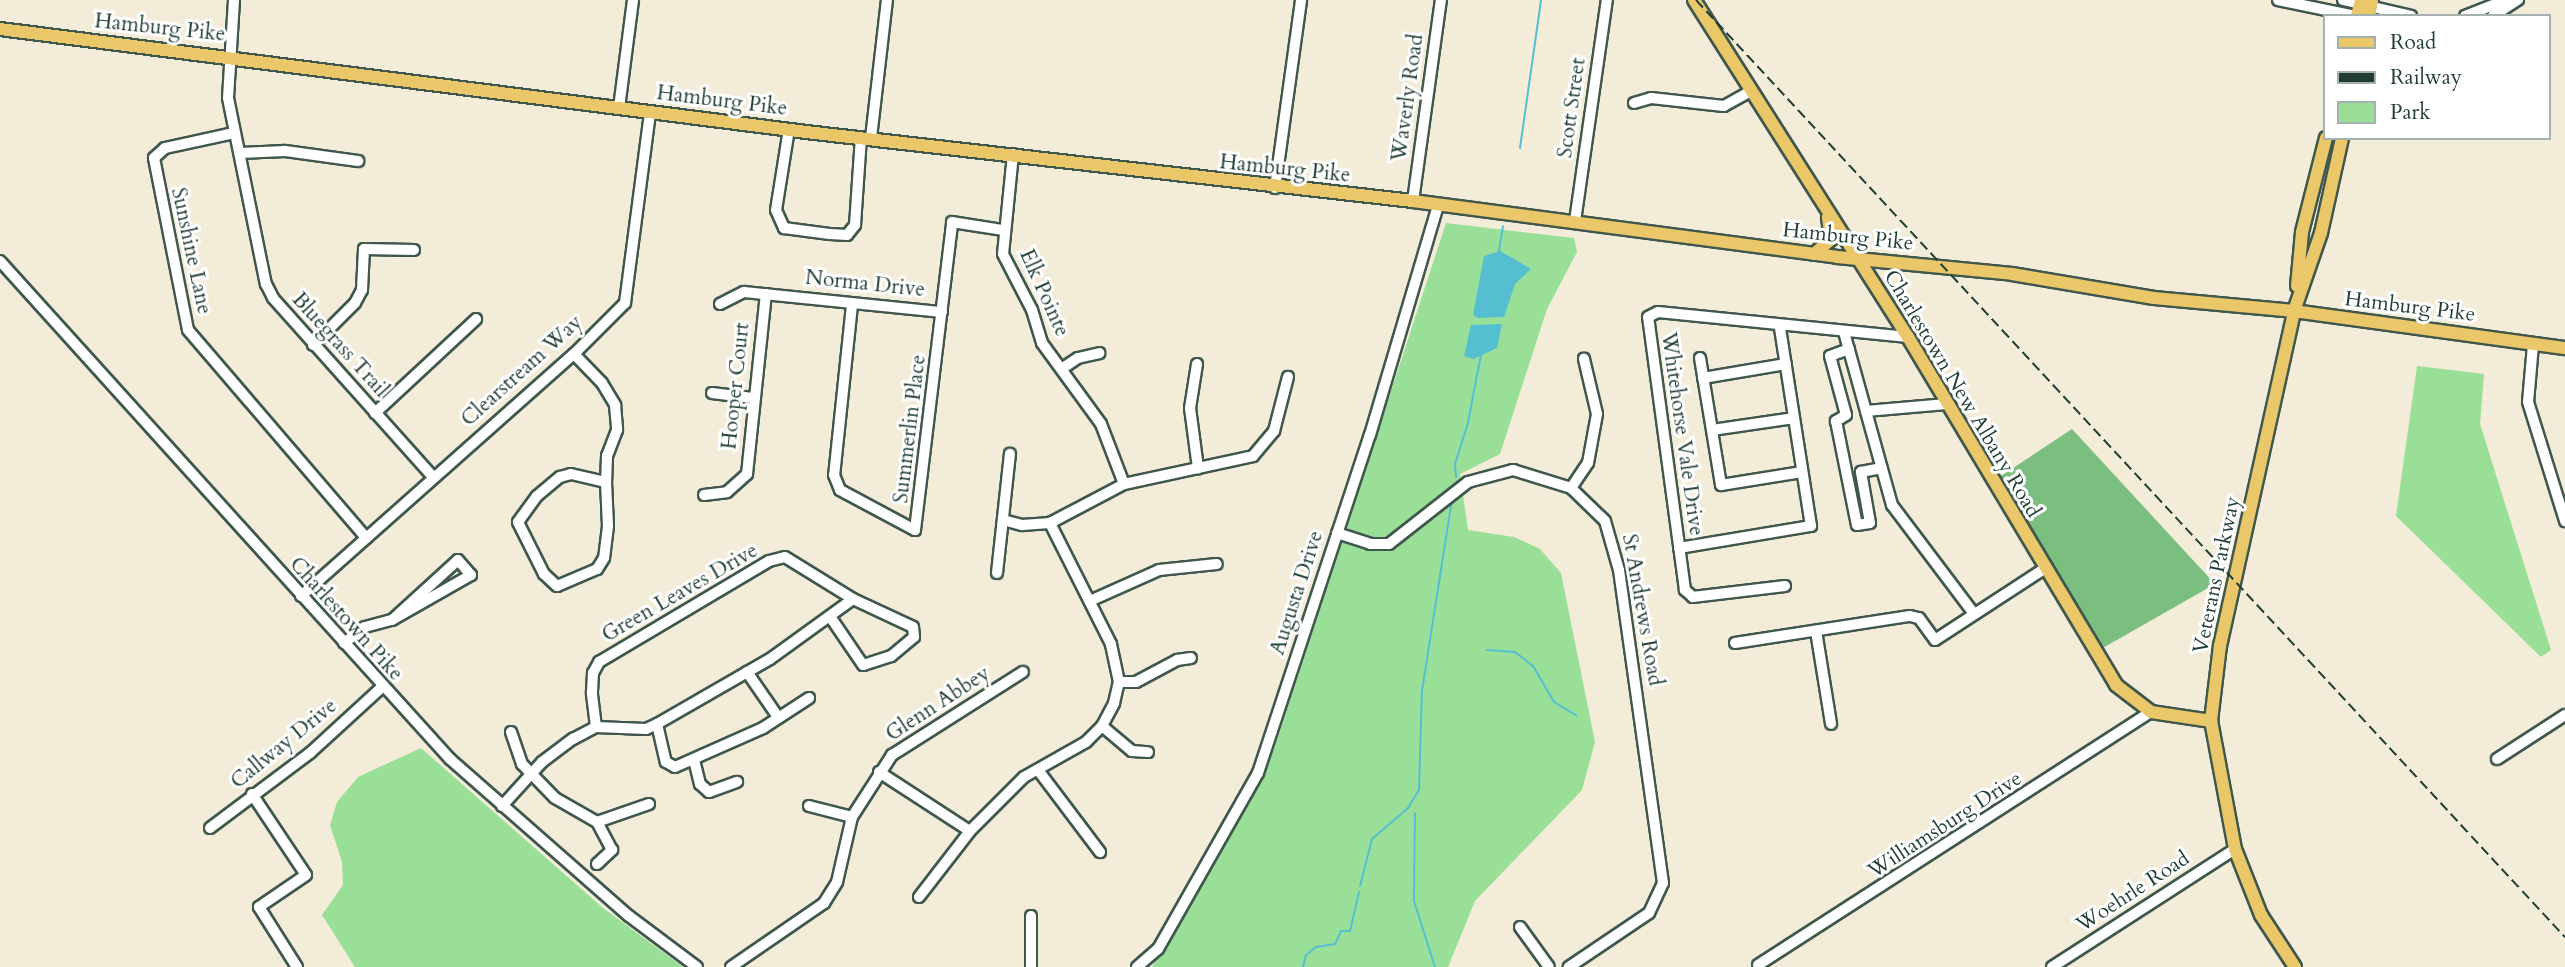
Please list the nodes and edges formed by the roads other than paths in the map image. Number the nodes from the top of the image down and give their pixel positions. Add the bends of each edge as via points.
1 (234, 0) edge
2 (633, 0) edge
3 (887, 0) edge
4 (1301, 0) edge
5 (1441, 0) edge
6 (1607, 0) edge
7 (1694, 0) edge
8 (2278, 0) edge
9 (2343, 0) edge
10 (2505, 0) edge
11 (2518, 0) edge
12 (2364, 8) edge
13 (2399, 14) edge
14 (2470, 14) edge
15 (2496, 14) edge
16 (0, 29) edge
17 (229, 55) junction
18 (1751, 91) junction
19 (1634, 103) dead end
20 (620, 108) junction
21 (650, 112) junction
22 (789, 129) junction
23 (233, 133) junction
24 (866, 137) junction
25 (2325, 140) edge
26 (2342, 140) edge
27 (240, 153) junction
28 (1013, 154) junction
29 (358, 161) dead end
30 (1275, 188) junction
31 (1413, 201) junction
32 (1438, 205) junction
33 (1826, 209) junction
34 (1575, 221) junction
35 (1003, 230) junction
36 (414, 250) dead end
37 (1814, 254) junction
38 (1857, 258) junction
39 (0, 261) edge
40 (766, 293) junction
41 (720, 304) dead end
42 (852, 305) junction
43 (2294, 311) junction
44 (942, 312) junction
45 (477, 319) dead end
46 (1780, 327) junction
47 (1844, 332) junction
48 (1908, 337) junction
49 (313, 345) junction
50 (2533, 345) junction
51 (2565, 348) edge
52 (1849, 349) junction
53 (1099, 353) dead end
54 (574, 354) junction
55 (1700, 358) dead end
56 (1584, 359) dead end
57 (1197, 364) dead end
58 (1786, 364) junction
59 (1063, 368) junction
60 (1288, 377) dead end
61 (1703, 378) junction
62 (712, 393) dead end
63 (753, 398) junction
64 (1947, 404) junction
65 (1866, 411) junction
66 (375, 413) junction
67 (1794, 418) junction
68 (1712, 430) junction
69 (1010, 454) dead end
70 (1198, 468) junction
71 (1882, 468) junction
72 (1802, 472) junction
73 (433, 477) junction
74 (606, 482) junction
75 (1124, 484) junction
76 (1571, 488) junction
77 (704, 495) dead end
78 (1003, 520) junction
79 (2565, 521) edge
80 (1050, 523) junction
81 (1337, 533) junction
82 (366, 538) junction
83 (1679, 548) junction
84 (1217, 564) dead end
85 (2044, 569) junction
86 (997, 573) dead end
87 (1785, 586) dead end
88 (301, 596) junction
89 (853, 599) junction
90 (1092, 600) junction
91 (1974, 614) junction
92 (831, 618) junction
93 (392, 620) junction
94 (1816, 631) junction
95 (344, 643) junction
96 (1735, 643) dead end
97 (1191, 658) dead end
98 (747, 672) junction
99 (1023, 673) dead end
100 (1119, 682) junction
101 (381, 688) junction
102 (809, 698) dead end
103 (2151, 712) junction
104 (2565, 715) edge
105 (778, 717) junction
106 (2211, 721) junction
107 (657, 724) junction
108 (1831, 724) dead end
109 (1102, 726) junction
110 (596, 727) junction
111 (511, 732) dead end
112 (1148, 752) dead end
113 (2497, 759) dead end
114 (694, 760) junction
115 (1038, 770) junction
116 (879, 772) junction
117 (533, 775) junction
118 (737, 782) dead end
119 (252, 794) junction
120 (649, 804) dead end
121 (502, 807) junction
122 (809, 807) dead end
123 (852, 817) junction
124 (597, 822) junction
125 (210, 828) dead end
126 (970, 831) junction
127 (2235, 849) junction
128 (1100, 852) dead end
129 (597, 864) dead end
130 (919, 897) dead end
131 (1031, 916) dead end
132 (1520, 927) dead end
133 (1758, 965) edge
134 (297, 967) edge
135 (697, 967) edge
136 (731, 967) edge
137 (1031, 967) edge
138 (1137, 967) edge
139 (1549, 967) edge
140 (1569, 967) edge
141 (2052, 967) edge
142 (2295, 967) edge

1 - 17 street, Bluegrass Trail
2 - 20 street
3 - 24 street
4 - 30 street
5 - 31 street, Waverly Road
6 - 34 street, Scott Street
7 - 18 main road, Charlestown New Albany Road
8 - 12 street
9 - 12 street
10 - 14 street
11 - 15 street
12 - 13 street
16 - 17 main road, Hamburg Pike
17 - 20 main road, Hamburg Pike
17 - 23 street, Bluegrass Trail via 227,88
18 - 19 street via 1724,106 1651,98
18 - 33 main road, Charlestown New Albany Road
20 - 21 main road, Hamburg Pike
21 - 22 main road, Hamburg Pike
21 - 54 street, Clearstream Way via 625,303
22 - 24 main road, Hamburg Pike
22 - 24 street via 776,210 784,228 830,234 847,235 855,225
23 - 27 street, Bluegrass Trail
23 - 82 street, Sunshine Lane via 165,148 154,158 188,330
24 - 28 main road, Hamburg Pike
25 - 43 main road, Veterans Parkway via 2302,232
26 - 43 main road, Veterans Parkway via 2321,233
27 - 29 street via 285,151
27 - 49 street, Bluegrass Trail via 266,284
28 - 30 main road, Hamburg Pike
28 - 35 street, Elk Pointe
30 - 31 main road, Hamburg Pike
31 - 32 main road, Hamburg Pike
32 - 34 main road, Hamburg Pike
32 - 81 street, Augusta Drive
33 - 37 main road via 1831,239
33 - 38 main road, Charlestown New Albany Road
34 - 37 main road, Hamburg Pike
35 - 44 street, Norma Drive via 952,222
35 - 59 street, Elk Pointe via 1003,254 1032,310 1042,343
36 - 49 street via 364,249 362,290
37 - 38 main road, Hamburg Pike
38 - 43 main road, Hamburg Pike
38 - 48 main road, Charlestown New Albany Road
39 - 88 street, Charlestown Pike
40 - 41 street, Norma Drive via 744,292
40 - 42 street, Norma Drive
40 - 63 street, Hooper Court
42 - 44 street, Norma Drive
42 - 44 street, Summerlin Place via 834,475 840,490 915,530
43 - 50 main road, Hamburg Pike
43 - 106 main road, Veterans Parkway via 2220,646
45 - 66 street
46 - 47 street, Whitehorse Vale Drive
46 - 58 street
46 - 83 street, Whitehorse Vale Drive via 1658,312 1647,317
47 - 48 street, Whitehorse Vale Drive
47 - 52 street
48 - 64 main road, Charlestown New Albany Road
49 - 66 street, Bluegrass Trail
50 - 51 main road, Hamburg Pike
50 - 79 street via 2528,402
52 - 65 street
52 - 71 street via 1830,356 1846,415 1836,421 1857,525 1870,523 1861,472
53 - 59 street
54 - 73 street, Clearstream Way
54 - 74 street via 602,383 615,405 617,430 607,456
55 - 61 street
56 - 76 street via 1597,414 1588,463
57 - 70 street via 1190,408
58 - 61 street
58 - 67 street
59 - 75 street, Elk Pointe via 1101,424
60 - 70 street via 1274,431 1262,448 1253,456
61 - 68 street
62 - 63 street
63 - 77 street, Hooper Court via 747,474 727,492
64 - 65 street
64 - 85 main road, Charlestown New Albany Road
65 - 71 street
66 - 73 street, Bluegrass Trail
67 - 68 street
67 - 72 street
68 - 72 street via 1721,485
69 - 78 street
70 - 75 street
71 - 91 street via 1892,505
72 - 83 street via 1811,526
73 - 82 street, Clearstream Way
74 - 74 street via 610,508 604,558 591,574 557,586 548,580 519,529 521,512 560,477
75 - 80 street
76 - 81 street, St Andrews Road via 1529,472 1496,472 1450,494 1389,544 1370,544
76 - 140 street, St Andrews Road via 1605,521 1619,570 1663,883 1650,913
78 - 80 street
78 - 86 street
80 - 90 street
81 - 138 street, Augusta Drive via 1258,772 1158,949
82 - 88 street, Clearstream Way
83 - 87 street, Whitehorse Vale Drive via 1685,590 1693,597
84 - 90 street via 1159,570
85 - 91 street
85 - 103 main road, Charlestown New Albany Road via 2116,685
88 - 95 street, Charlestown Pike
89 - 92 street
89 - 92 street, Green Leaves Drive via 913,627 914,637 904,647 863,665
89 - 110 street, Green Leaves Drive via 785,557 769,561 599,662 593,673
90 - 100 street via 1111,645
91 - 94 street via 1935,640 1914,616
92 - 98 street
93 - 93 street via 437,594 471,575 457,560
93 - 95 street via 365,627
94 - 96 street
94 - 108 street
95 - 101 street, Charlestown Pike
97 - 100 street via 1177,660 1136,682
98 - 105 street
98 - 107 street
99 - 116 street, Glenn Abbey via 905,745
100 - 109 street
101 - 119 street, Callway Drive via 310,754
101 - 121 street, Charlestown Pike
102 - 105 street
103 - 106 main road, Charlestown New Albany Road
103 - 133 street, Williamsburg Drive
104 - 113 street
105 - 114 street
106 - 127 main road, Veterans Parkway
107 - 110 street via 646,729
107 - 114 street via 666,762 675,767
109 - 112 street via 1132,751
109 - 115 street via 1072,752
110 - 117 street via 560,748
111 - 117 street via 519,744 518,758
114 - 118 street via 700,784 709,792
115 - 126 street via 1024,776
115 - 128 street
116 - 123 street, Glenn Abbey
116 - 126 street
117 - 121 street
117 - 124 street via 555,798
119 - 125 street, Callway Drive
119 - 134 street via 306,875 259,908
120 - 124 street
121 - 135 street, Charlestown Pike via 629,916
122 - 123 street
123 - 136 street, Glenn Abbey via 836,883 824,903
124 - 129 street via 612,850
126 - 130 street
127 - 141 street, Woehrle Road
127 - 142 main road via 2261,915
131 - 137 street
132 - 139 street

